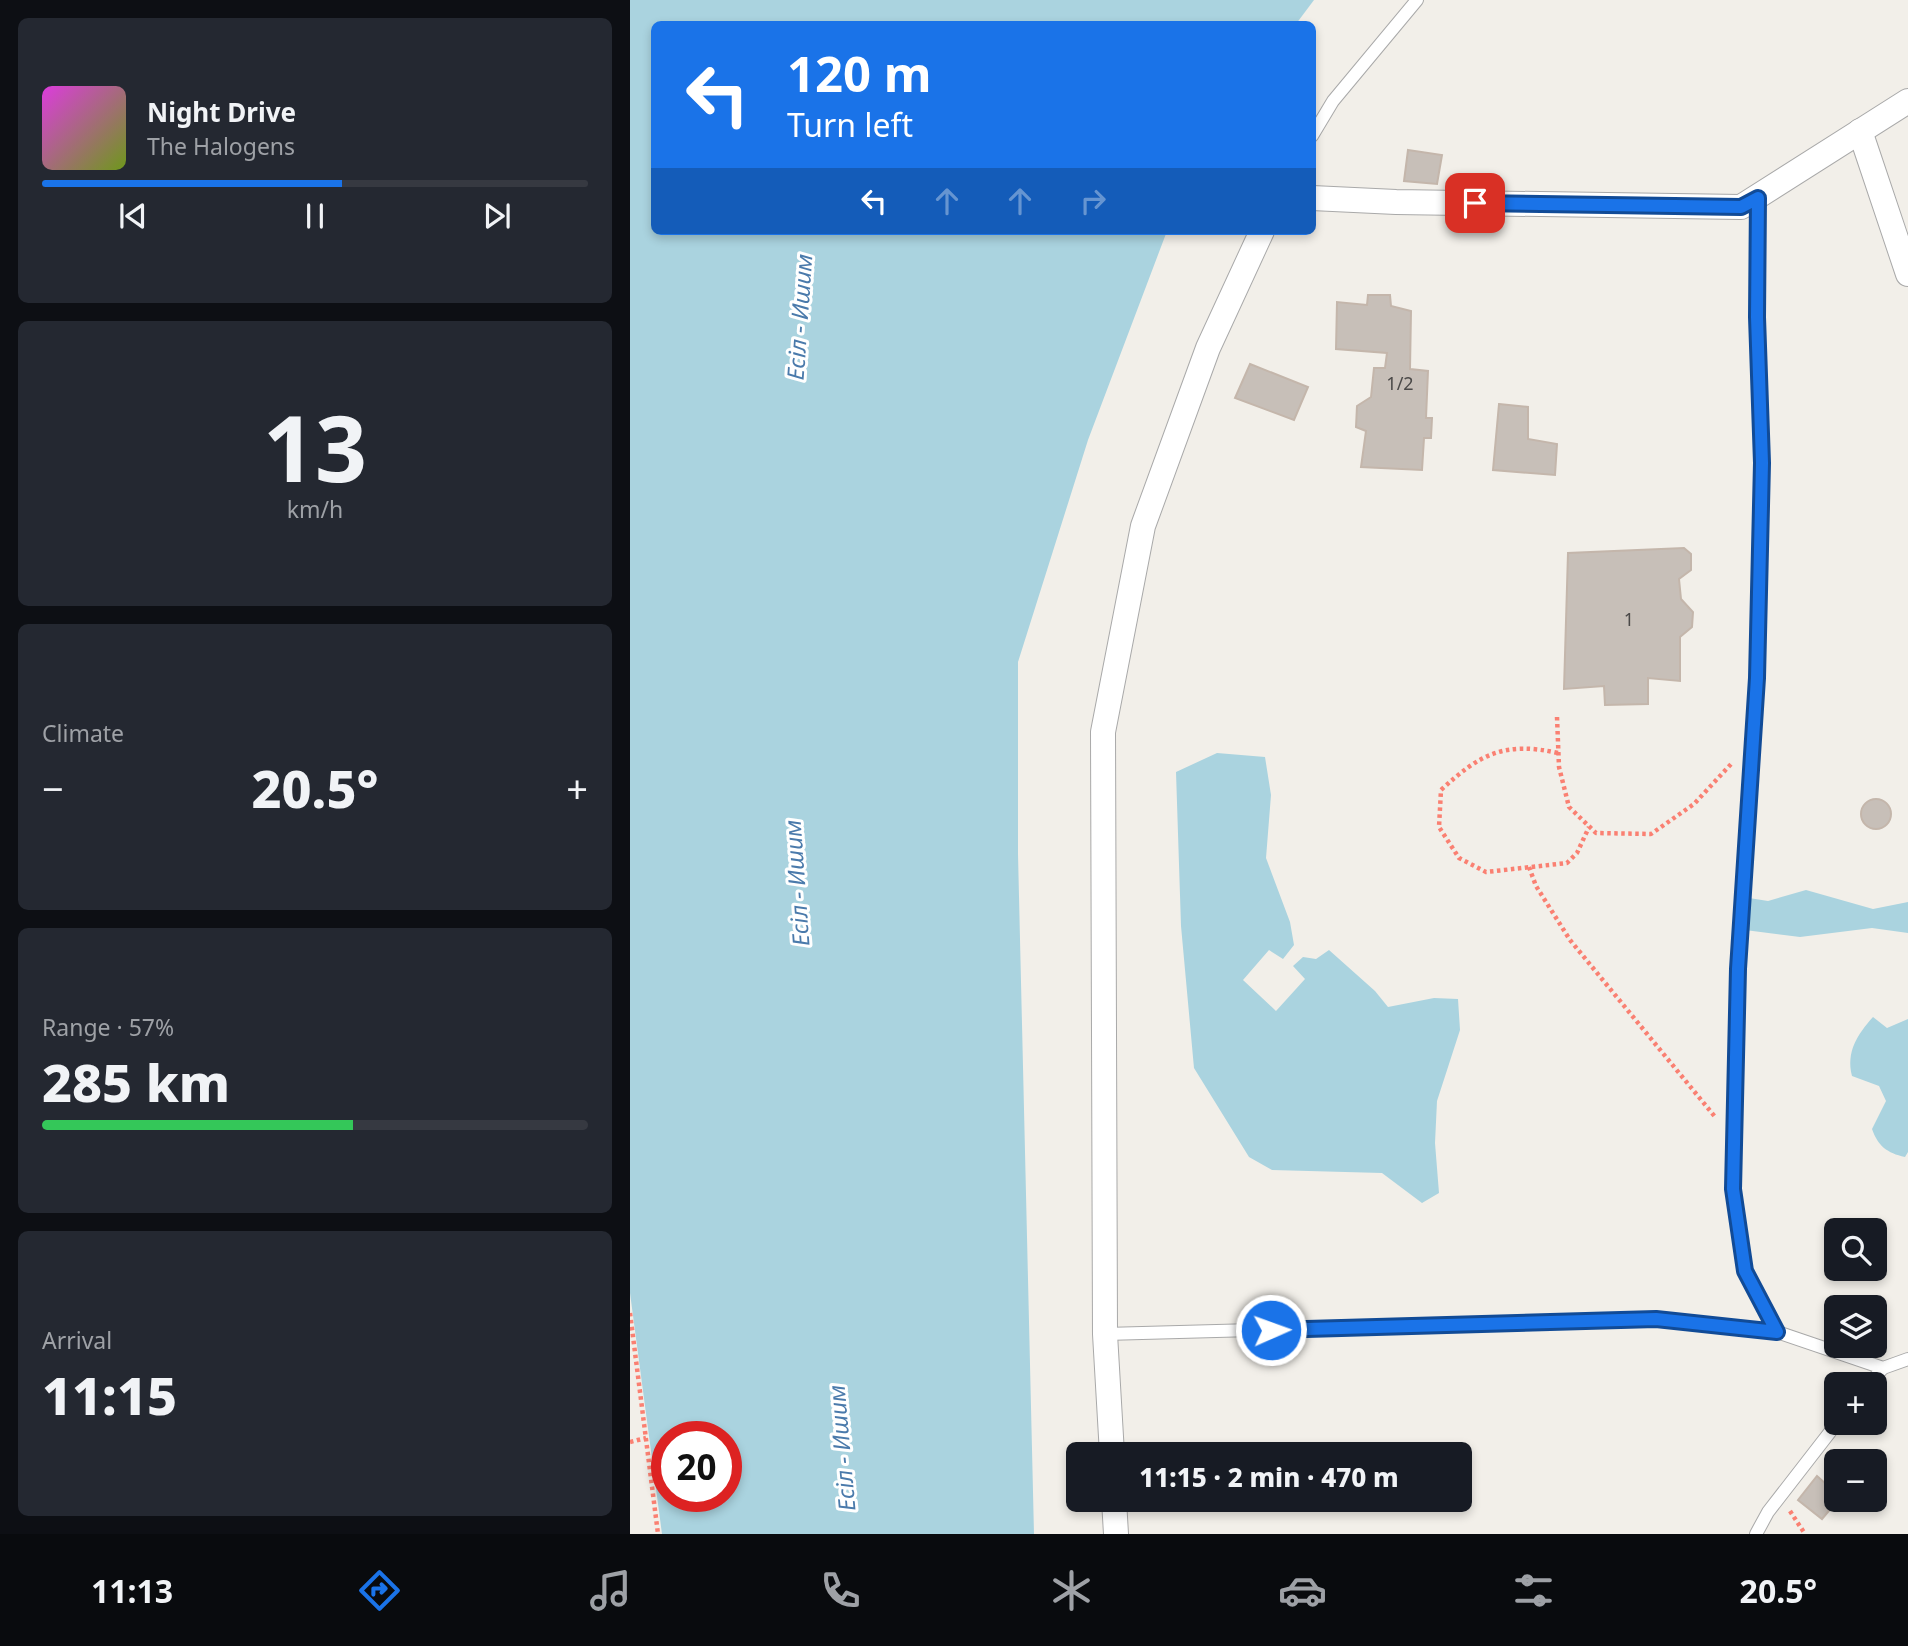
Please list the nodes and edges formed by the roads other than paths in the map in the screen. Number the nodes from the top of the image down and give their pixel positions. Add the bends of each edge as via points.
1 (1417, 0) edge
2 (1908, 101) edge
3 (1316, 129) edge
4 (1860, 131) junction
5 (1316, 198) edge
6 (1758, 198) junction
7 (1260, 235) edge
8 (1908, 274) edge
9 (1777, 1332) junction
10 (1105, 1334) junction
11 (1908, 1359) edge
12 (1883, 1368) junction
13 (1880, 1372) edge
14 (1828, 1435) edge
15 (1111, 1442) edge
16 (1115, 1512) edge
17 (1116, 1534) edge
18 (1756, 1534) edge

1 - 3 lane via 1333,101
2 - 4 street
4 - 6 street
4 - 8 street
5 - 6 street via 1741,207
6 - 9 lane via 1762,463 1753,730 1738,969 1733,1189 1745,1271
7 - 10 street via 1208,348 1143,526 1103,732
9 - 10 lane via 1656,1319
9 - 12 lane
10 - 15 street
11 - 12 lane
12 - 13 lane
14 - 18 lane
16 - 17 street

